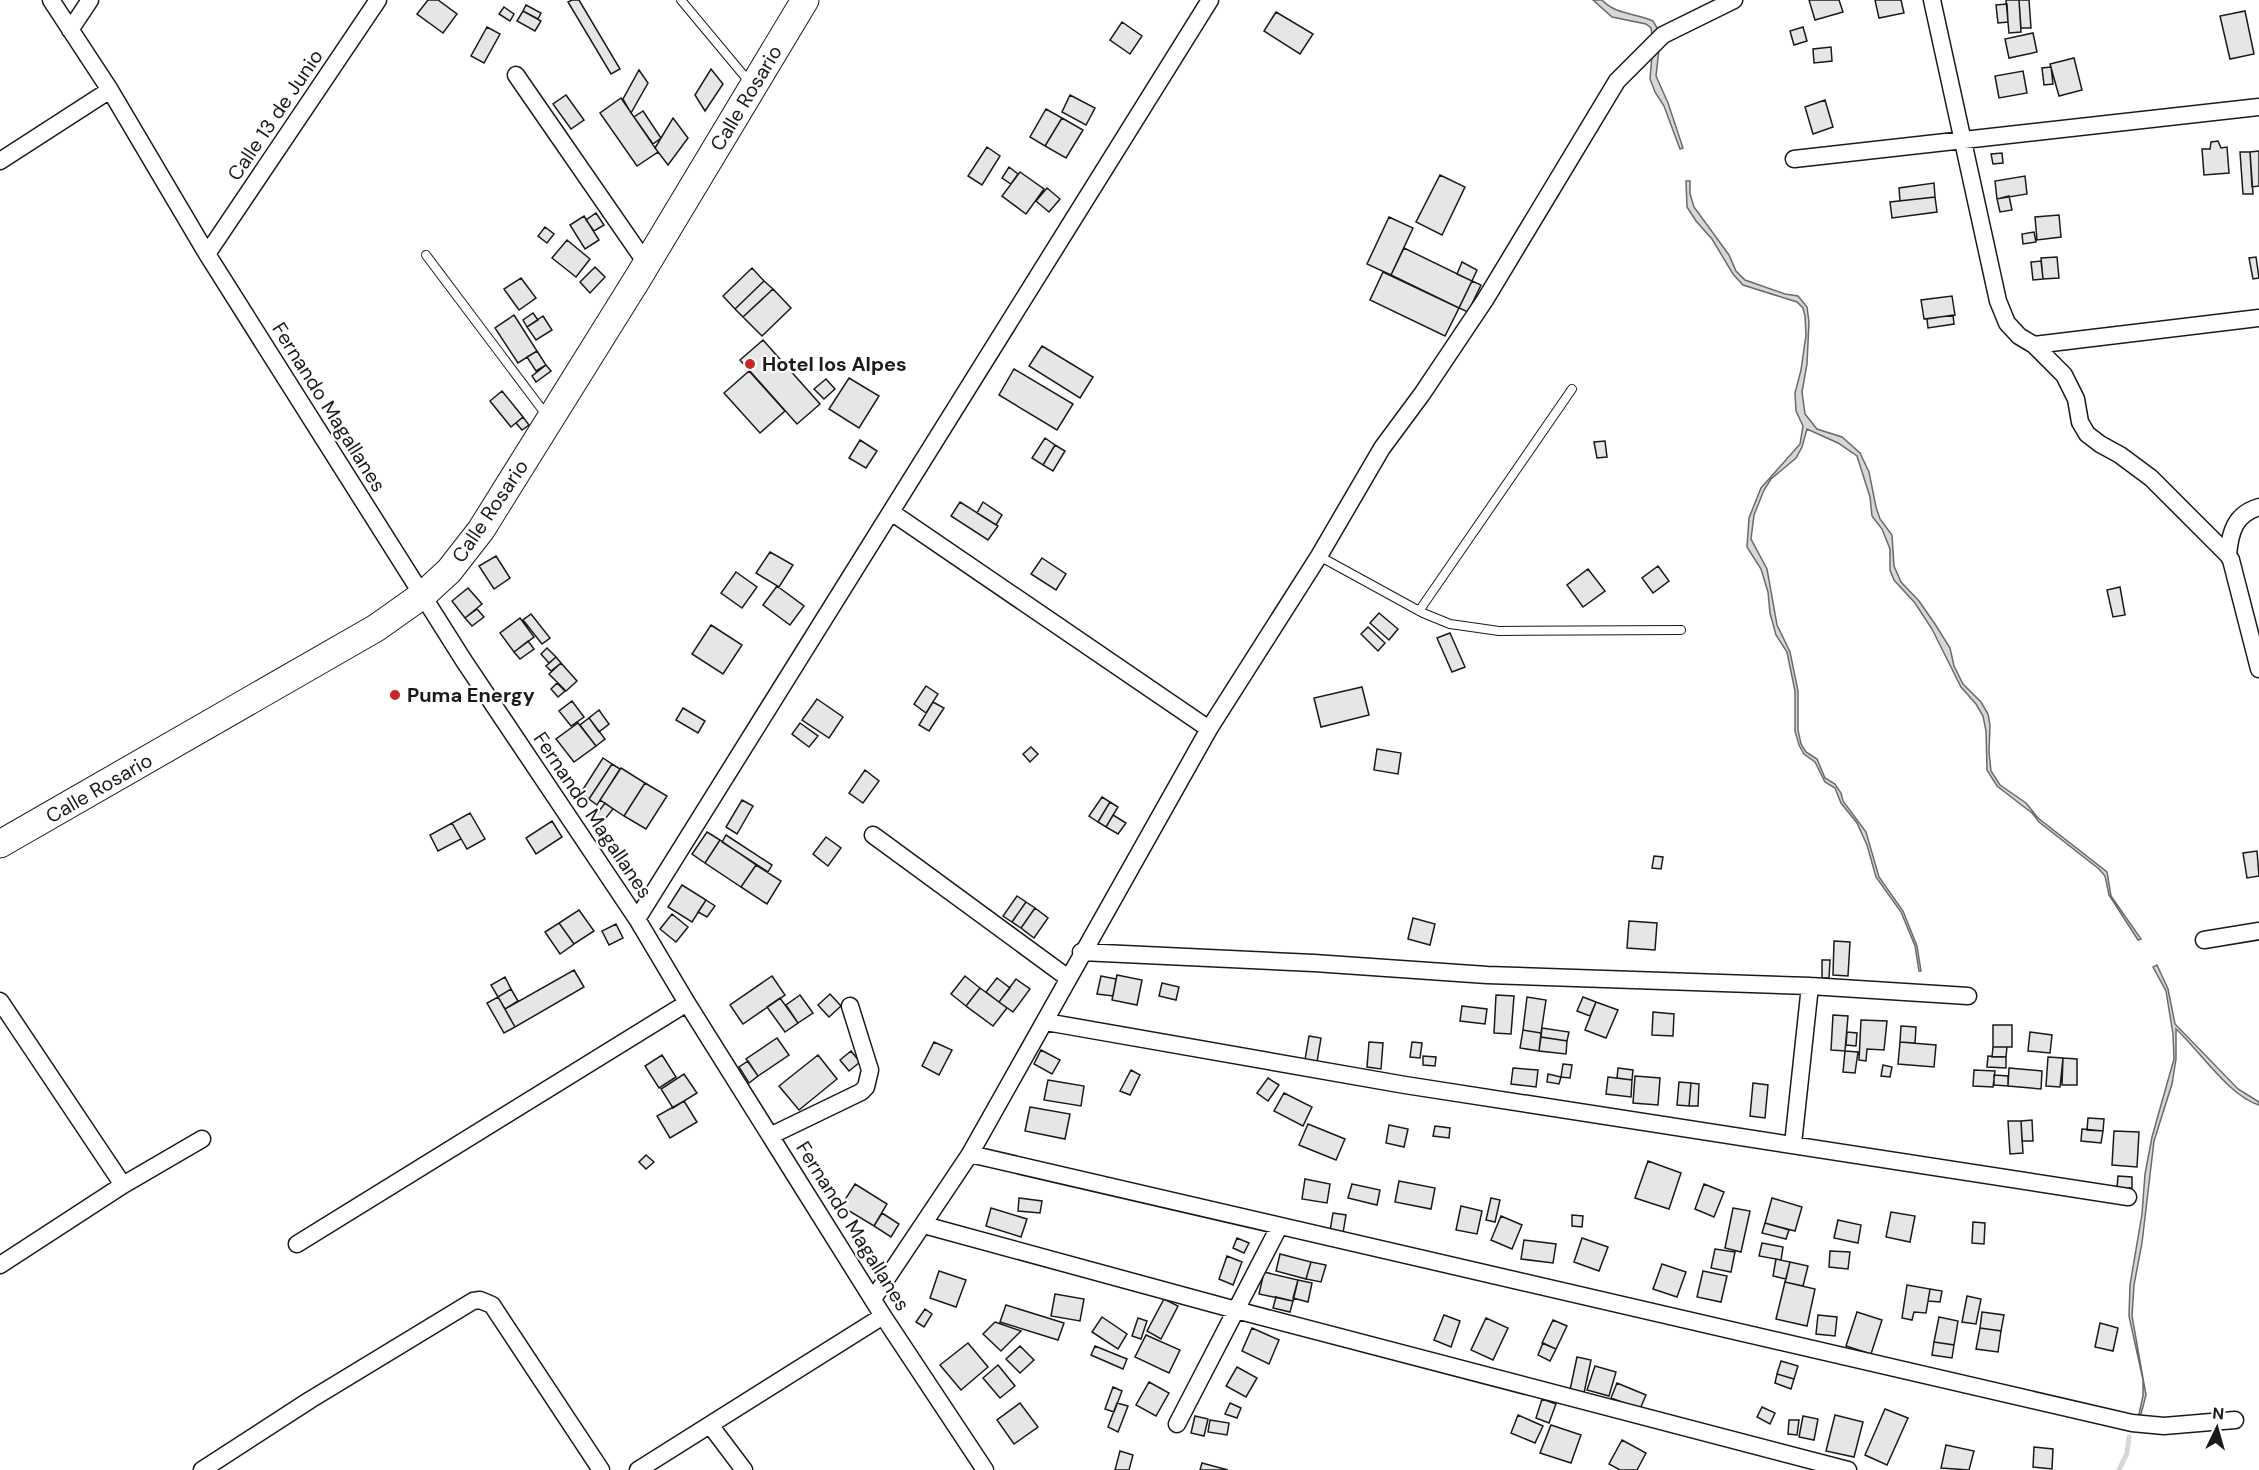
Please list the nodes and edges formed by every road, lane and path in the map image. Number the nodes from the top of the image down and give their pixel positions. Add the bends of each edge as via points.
1 (51, 0) edge
2 (90, 0) edge
3 (378, 0) edge
4 (681, 0) edge
5 (805, 0) edge
6 (1210, 0) edge
7 (1734, 0) edge
8 (1932, 0) edge
9 (70, 30) junction
10 (516, 75) dead end
11 (753, 86) junction
12 (110, 90) junction
13 (2259, 106) edge
14 (1965, 141) junction
15 (1794, 159) dead end
16 (0, 161) edge
17 (207, 254) junction
18 (426, 255) dead end
19 (646, 263) junction
20 (2259, 318) edge
21 (2034, 345) junction
22 (1572, 389) dead end
23 (550, 420) junction
24 (2259, 507) edge
25 (891, 512) junction
26 (2228, 555) junction
27 (1319, 556) junction
28 (423, 594) junction
29 (1419, 610) junction
30 (1681, 630) dead end
31 (2259, 669) edge
32 (1209, 729) junction
33 (873, 835) dead end
34 (0, 844) edge
35 (637, 919) junction
36 (2259, 931) edge
37 (2204, 940) dead end
38 (1082, 952) junction
39 (1068, 978) junction
40 (1809, 987) junction
41 (1968, 996) dead end
42 (0, 1001) edge
43 (687, 1003) junction
44 (850, 1006) dead end
45 (1046, 1022) junction
46 (772, 1135) junction
47 (202, 1139) dead end
48 (1793, 1144) junction
49 (970, 1154) junction
50 (123, 1185) junction
51 (2128, 1197) dead end
52 (924, 1225) junction
53 (1279, 1227) junction
54 (297, 1244) dead end
55 (0, 1265) edge
56 (873, 1299) junction
57 (1236, 1310) junction
58 (883, 1316) junction
59 (2235, 1420) dead end
60 (1177, 1424) dead end
61 (710, 1425) junction
62 (203, 1470) edge
63 (601, 1470) edge
64 (638, 1470) edge
65 (744, 1470) edge
66 (985, 1470) edge
67 (1848, 1470) edge

1 - 9 street, Fernando Magallanes
2 - 9 street
3 - 17 street, Calle 13 de Junio
4 - 11 lane
5 - 11 main road, Calle Rosario
6 - 25 street
7 - 27 street via 1663,35 1617,81 1485,300 1382,448
8 - 14 street
9 - 12 street, Fernando Magallanes
10 - 19 street
11 - 19 main road, Calle Rosario
12 - 16 street
12 - 17 street, Fernando Magallanes
13 - 14 street
14 - 15 street
14 - 21 street via 1998,301 2007,323
17 - 28 street, Fernando Magallanes
18 - 23 lane
19 - 23 main road, Calle Rosario
20 - 21 street
21 - 26 street via 2064,375 2087,434 2151,478
22 - 29 lane
23 - 28 main road, Calle Rosario via 481,530 449,571
24 - 26 street via 2239,517
25 - 32 street
25 - 35 street
26 - 31 street
27 - 29 lane
27 - 32 street
28 - 34 main road, Calle Rosario via 312,666
28 - 35 street, Fernando Magallanes
29 - 30 lane via 1450,624 1499,631
32 - 38 street
33 - 39 street
35 - 43 street, Fernando Magallanes
36 - 37 street
38 - 39 street
38 - 40 street via 1487,975
39 - 45 street
40 - 41 street
40 - 48 street
42 - 50 street
43 - 46 street, Fernando Magallanes
43 - 54 street
44 - 46 street via 870,1070 866,1087
45 - 48 street via 1405,1085
45 - 49 street
46 - 56 street, Fernando Magallanes
47 - 50 street
48 - 51 street
49 - 52 street
49 - 53 street
50 - 55 street
52 - 56 street
52 - 57 street
53 - 57 street
53 - 59 street via 2132,1423 2164,1426
56 - 58 street, Fernando Magallanes
57 - 60 street
57 - 67 street
58 - 61 street
58 - 66 street, Fernando Magallanes
61 - 64 street
61 - 65 street
62 - 63 street via 310,1400 480,1300 492,1305

